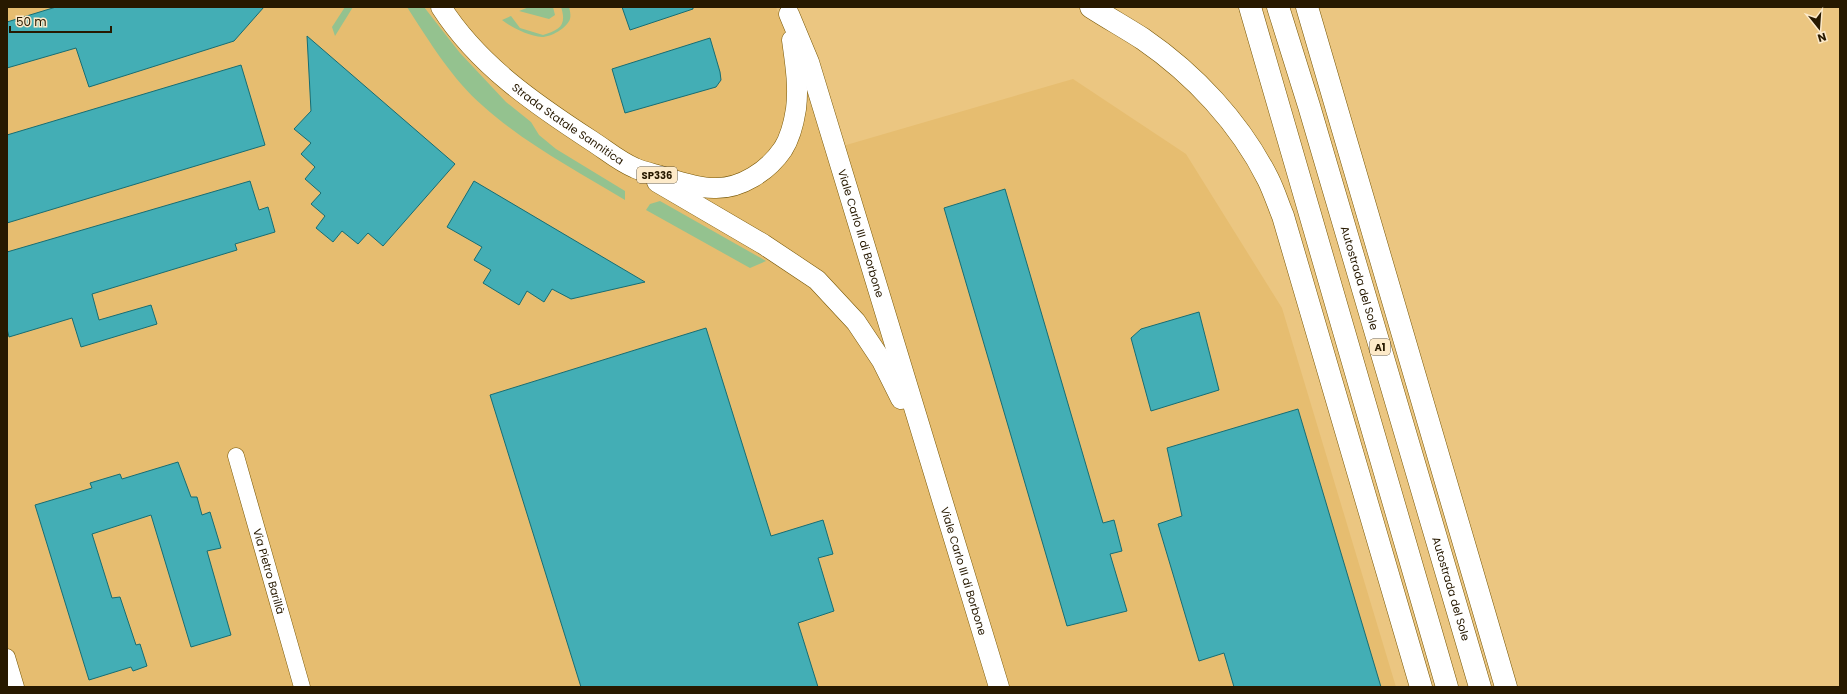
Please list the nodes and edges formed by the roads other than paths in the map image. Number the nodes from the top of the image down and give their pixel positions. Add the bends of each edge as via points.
1 (441, 7) edge
2 (1091, 7) edge
3 (1250, 7) edge
4 (1278, 7) edge
5 (1307, 7) edge
6 (788, 11) edge
7 (635, 168) junction
8 (928, 455) junction
9 (236, 456) dead end
10 (7, 657) edge
11 (16, 687) edge
12 (302, 687) edge
13 (999, 687) edge
14 (1421, 687) edge
15 (1448, 687) edge
16 (1480, 687) edge
17 (1506, 687) edge

1 - 7 main road, Strada Statale Sannitica / SP336 via 491,67 560,120
2 - 14 highway via 1143,40 1200,86 1252,151 1269,180 1285,224
3 - 15 highway
4 - 16 highway, Autostrada del Sole / A1
5 - 17 highway
6 - 7 main road, Strada Statale Sannitica / SP336 via 797,80 796,108 783,149 765,168 742,184 714,188 689,184
6 - 8 main road, Viale Carlo III di Borbone / SP336 via 809,62
7 - 8 main road, Viale Carlo III di Borbone / SP336 via 763,244 817,280 856,322 882,361
8 - 13 main road, Viale Carlo III di Borbone / SP336
9 - 12 street, Via Pietro Barillà
10 - 11 street

